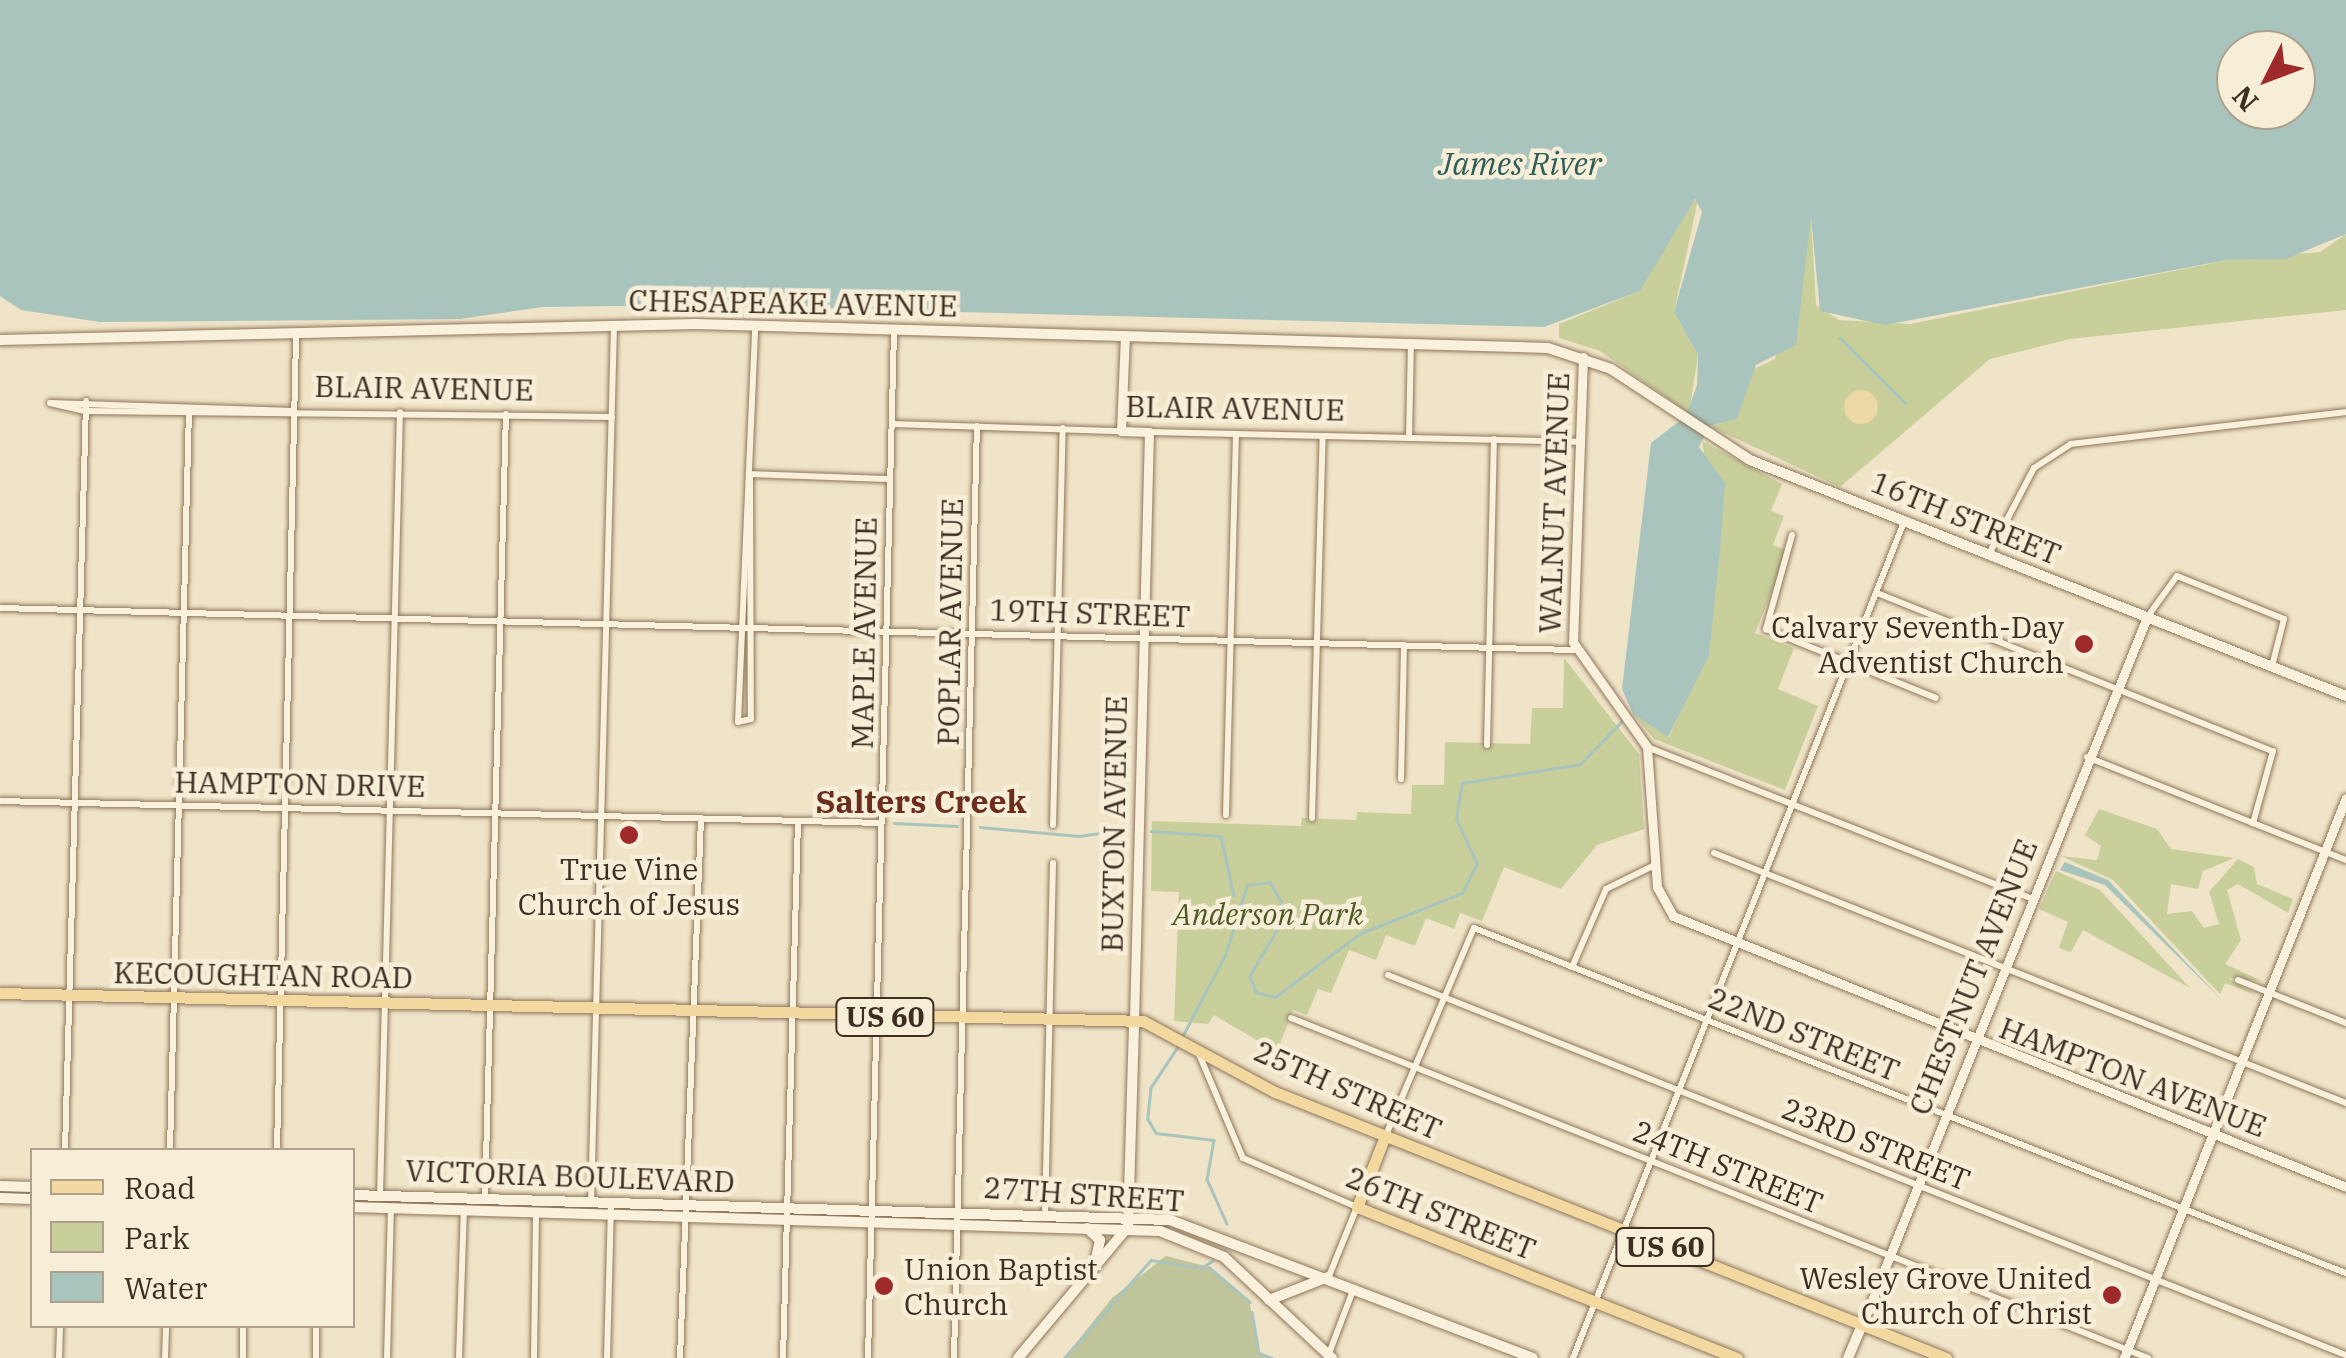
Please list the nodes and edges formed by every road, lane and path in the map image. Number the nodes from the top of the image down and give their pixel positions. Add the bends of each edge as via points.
1 (754, 325) junction
2 (614, 326) junction
3 (894, 329) junction
4 (296, 335) junction
5 (1124, 335) junction
6 (0, 340) edge
7 (1411, 343) junction
8 (1583, 357) junction
9 (86, 400) junction
10 (190, 402) junction
11 (86, 411) junction
12 (294, 411) junction
13 (189, 412) junction
14 (400, 412) junction
15 (2346, 412) edge
16 (506, 414) junction
17 (612, 417) junction
18 (892, 424) junction
19 (977, 426) junction
20 (1063, 428) junction
21 (1121, 431) junction
22 (1149, 432) junction
23 (1236, 435) junction
24 (1323, 436) junction
25 (1409, 437) junction
26 (1494, 440) junction
27 (1578, 442) junction
28 (750, 474) junction
29 (890, 479) junction
30 (1905, 521) junction
31 (1792, 534) dead end
32 (1989, 554) junction
33 (756, 556) junction
34 (740, 557) junction
35 (1877, 593) junction
36 (0, 608) edge
37 (80, 610) junction
38 (186, 613) junction
39 (290, 616) junction
40 (2147, 616) junction
41 (395, 618) junction
42 (501, 620) junction
43 (605, 624) junction
44 (738, 626) junction
45 (754, 626) junction
46 (887, 630) junction
47 (972, 632) junction
48 (1059, 635) junction
49 (1144, 638) junction
50 (1230, 640) junction
51 (1317, 642) junction
52 (1404, 645) junction
53 (1490, 648) junction
54 (1574, 650) junction
55 (1848, 662) junction
56 (2272, 666) junction
57 (2114, 688) junction
58 (2346, 696) edge
59 (1936, 698) dead end
60 (1488, 745) dead end
61 (1647, 747) junction
62 (2087, 757) junction
63 (1401, 779) dead end
64 (2346, 798) edge
65 (0, 801) edge
66 (74, 804) junction
67 (1792, 804) junction
68 (179, 806) junction
69 (284, 808) junction
70 (391, 810) junction
71 (497, 813) junction
72 (1226, 815) dead end
73 (600, 816) junction
74 (701, 818) junction
75 (1312, 818) dead end
76 (798, 821) junction
77 (881, 823) junction
78 (2253, 823) junction
79 (1052, 824) dead end
80 (2325, 852) junction
81 (1714, 853) dead end
82 (2346, 860) edge
83 (1052, 863) dead end
84 (1655, 865) junction
85 (1764, 874) junction
86 (2031, 898) junction
87 (1735, 947) junction
88 (1572, 967) junction
89 (2003, 968) junction
90 (1388, 975) dead end
91 (2238, 980) dead end
92 (2268, 992) junction
93 (0, 993) edge
94 (69, 994) junction
95 (1440, 995) junction
96 (174, 997) junction
97 (281, 1000) junction
98 (385, 1003) junction
99 (492, 1006) junction
100 (524, 1006) joint
101 (595, 1009) junction
102 (696, 1011) junction
103 (792, 1013) junction
104 (876, 1016) junction
105 (963, 1018) junction
106 (1291, 1018) dead end
107 (1048, 1020) junction
108 (1706, 1020) junction
109 (1134, 1021) junction
110 (2346, 1024) edge
111 (1974, 1042) junction
112 (1193, 1043) junction
113 (2241, 1062) junction
114 (1413, 1066) junction
115 (1678, 1090) junction
116 (2346, 1103) edge
117 (1945, 1114) junction
118 (2212, 1134) junction
119 (1385, 1136) junction
120 (65, 1148) edge
121 (170, 1148) edge
122 (276, 1148) edge
123 (1651, 1160) junction
124 (1917, 1184) junction
125 (0, 1186) edge
126 (30, 1187) edge
127 (2346, 1188) edge
128 (355, 1195) edge
129 (380, 1196) junction
130 (0, 1198) edge
131 (30, 1199) edge
132 (485, 1199) junction
133 (355, 1207) edge
134 (591, 1207) junction
135 (610, 1207) junction
136 (1357, 1207) junction
137 (391, 1208) junction
138 (464, 1209) junction
139 (686, 1209) junction
140 (2183, 1209) junction
141 (536, 1210) junction
142 (787, 1211) junction
143 (872, 1213) junction
144 (958, 1215) junction
145 (1045, 1218) junction
146 (1129, 1222) junction
147 (1082, 1226) junction
148 (1623, 1231) junction
149 (1890, 1256) junction
150 (1094, 1266) junction
151 (2346, 1274) edge
152 (1329, 1276) junction
153 (2155, 1279) junction
154 (1355, 1287) junction
155 (1269, 1300) junction
156 (1595, 1302) junction
157 (1862, 1325) junction
158 (60, 1328) edge
159 (166, 1328) edge
160 (243, 1328) edge
161 (316, 1328) edge
162 (2126, 1354) edge
163 (2346, 1354) edge
164 (1330, 1357) edge
165 (58, 1358) edge
166 (165, 1358) edge
167 (242, 1358) edge
168 (316, 1358) edge
169 (387, 1358) edge
170 (459, 1358) edge
171 (534, 1358) edge
172 (607, 1358) edge
173 (680, 1358) edge
174 (782, 1358) edge
175 (868, 1358) edge
176 (954, 1358) edge
177 (1018, 1358) edge
178 (1533, 1358) edge
179 (1572, 1358) edge
180 (1737, 1358) edge
181 (1848, 1358) edge
182 (1946, 1358) edge
183 (2148, 1358) edge

1 - 2 main road, CHESAPEAKE AVENUE
1 - 3 main road, CHESAPEAKE AVENUE
1 - 28 street
2 - 4 main road, CHESAPEAKE AVENUE
2 - 17 street
3 - 5 main road, CHESAPEAKE AVENUE
3 - 18 street, MAPLE AVENUE
4 - 6 main road, CHESAPEAKE AVENUE
4 - 12 street
5 - 7 main road, CHESAPEAKE AVENUE
5 - 21 street
7 - 8 main road, CHESAPEAKE AVENUE
7 - 25 street
8 - 27 street, WALNUT AVENUE
8 - 30 main road, 16TH STREET via 1710,437
9 - 10 street, BLAIR AVENUE
9 - 11 street
9 - 11 street, BLAIR AVENUE via 50,403
10 - 12 street, BLAIR AVENUE
10 - 13 street
11 - 13 street, BLAIR AVENUE
11 - 37 street
12 - 13 street, BLAIR AVENUE
12 - 14 street, BLAIR AVENUE
12 - 39 street
13 - 38 street
14 - 16 street, BLAIR AVENUE
14 - 41 street
15 - 32 street via 2071,444 2034,468
16 - 17 street, BLAIR AVENUE
16 - 42 street
17 - 43 street
18 - 19 street, BLAIR AVENUE
18 - 29 street, MAPLE AVENUE
19 - 20 street, BLAIR AVENUE
19 - 47 street, POPLAR AVENUE
20 - 21 street, BLAIR AVENUE
20 - 48 street
21 - 22 street, BLAIR AVENUE
22 - 23 street, BLAIR AVENUE
22 - 49 street, BUXTON AVENUE
23 - 24 street, BLAIR AVENUE
23 - 50 street
24 - 25 street, BLAIR AVENUE
24 - 51 street
25 - 26 street, BLAIR AVENUE
26 - 27 street, BLAIR AVENUE
26 - 53 street
27 - 54 street, WALNUT AVENUE
28 - 29 street
28 - 33 street
28 - 34 street
29 - 46 street, MAPLE AVENUE
30 - 32 main road, 16TH STREET
30 - 35 street
31 - 55 street via 1765,622
32 - 40 main road, 16TH STREET
33 - 34 street
33 - 45 street
34 - 44 street
35 - 55 street
35 - 57 street
36 - 37 street, 19TH STREET
37 - 38 street, 19TH STREET
37 - 66 street
38 - 39 street, 19TH STREET
38 - 68 street
39 - 41 street, 19TH STREET
39 - 69 street
40 - 56 main road, 16TH STREET
40 - 56 street via 2176,576 2284,620
40 - 57 street, CHESTNUT AVENUE
41 - 42 street, 19TH STREET
41 - 70 street
42 - 43 street, 19TH STREET
42 - 71 street
43 - 44 street, 19TH STREET
43 - 73 street
44 - 45 street, 19TH STREET
44 - 45 street via 738,722 751,719
45 - 46 street, 19TH STREET
46 - 47 street, 19TH STREET
46 - 77 street, MAPLE AVENUE
47 - 48 street, 19TH STREET
47 - 105 street, POPLAR AVENUE
48 - 49 street, 19TH STREET
48 - 79 street
49 - 50 street, 19TH STREET
49 - 109 street, BUXTON AVENUE
50 - 51 street, 19TH STREET
50 - 72 street
51 - 52 street, 19TH STREET
51 - 75 street
52 - 53 street, 19TH STREET
52 - 63 street
53 - 54 street, 19TH STREET
53 - 60 street
54 - 61 street
55 - 59 street
55 - 67 street
56 - 58 main road, 16TH STREET
57 - 62 street, CHESTNUT AVENUE
57 - 78 street via 2279,753
61 - 67 street
61 - 84 street
62 - 78 street
62 - 86 street, CHESTNUT AVENUE
64 - 80 street
65 - 66 street, HAMPTON DRIVE
66 - 68 street, HAMPTON DRIVE
66 - 94 street
67 - 85 street
67 - 86 street
68 - 69 street, HAMPTON DRIVE
68 - 96 street
69 - 70 street, HAMPTON DRIVE
69 - 97 street
70 - 71 street, HAMPTON DRIVE
70 - 98 street
71 - 73 street, HAMPTON DRIVE
71 - 99 street
73 - 74 street
73 - 101 street
74 - 76 street
74 - 102 street
76 - 77 street
76 - 103 street
77 - 104 street, MAPLE AVENUE
78 - 80 street
80 - 82 street
80 - 92 street
81 - 85 street
83 - 107 street
84 - 87 street via 1673,916
84 - 88 street via 1606,888
85 - 87 street
85 - 89 street
86 - 89 street, CHESTNUT AVENUE
87 - 108 street
87 - 111 street, HAMPTON AVENUE
88 - 95 street, 22ND STREET via 1468,930
88 - 108 street, 22ND STREET
89 - 111 street, CHESTNUT AVENUE
89 - 113 street
90 - 95 street, 23RD STREET
91 - 92 street
92 - 110 street
92 - 113 street
93 - 94 main road, KECOUGHTAN ROAD / US 60
94 - 96 main road, KECOUGHTAN ROAD / US 60
94 - 120 street
95 - 114 street
95 - 115 street, 23RD STREET
96 - 97 main road, KECOUGHTAN ROAD / US 60
96 - 121 street
97 - 98 main road, KECOUGHTAN ROAD / US 60
97 - 122 street
98 - 99 main road, KECOUGHTAN ROAD / US 60
98 - 129 street
99 - 100 main road, KECOUGHTAN ROAD / US 60
99 - 132 street
100 - 101 main road, 25TH STREET / US 60
101 - 102 main road, 25TH STREET / US 60
101 - 134 street
102 - 103 main road, 25TH STREET / US 60
102 - 139 street
103 - 104 main road, 25TH STREET / US 60
103 - 142 street
104 - 105 main road, 25TH STREET / US 60
104 - 143 street, MAPLE AVENUE
105 - 107 main road, 25TH STREET / US 60
105 - 144 street, POPLAR AVENUE
106 - 114 street, 24TH STREET
107 - 109 main road, 25TH STREET / US 60
107 - 145 street
108 - 115 street
108 - 117 street, 22ND STREET
109 - 112 main road, 25TH STREET / US 60
109 - 146 main road, BUXTON AVENUE
111 - 117 street, CHESTNUT AVENUE
111 - 118 street, HAMPTON AVENUE
112 - 119 main road, 25TH STREET / US 60 via 1275,1092
112 - 136 street, 26TH STREET via 1238,1153
113 - 116 street
113 - 118 street
114 - 119 street
114 - 123 street, 24TH STREET
115 - 123 street
115 - 124 street, 23RD STREET
117 - 124 street, CHESTNUT AVENUE
117 - 140 street, 22ND STREET
118 - 127 street, HAMPTON AVENUE
118 - 140 street
119 - 136 main road
119 - 148 main road, 25TH STREET / US 60
123 - 148 street
123 - 149 street, 24TH STREET
124 - 149 street, CHESTNUT AVENUE
124 - 153 street, 23RD STREET
125 - 126 main road
128 - 129 main road, VICTORIA BOULEVARD
129 - 132 main road, VICTORIA BOULEVARD
129 - 137 street
130 - 131 main road
132 - 134 main road, VICTORIA BOULEVARD
133 - 137 main road, VICTORIA BOULEVARD
134 - 135 main road, VICTORIA BOULEVARD
134 - 141 main road, VICTORIA BOULEVARD
135 - 139 main road, VICTORIA BOULEVARD
135 - 172 street
136 - 152 street
136 - 156 main road, 26TH STREET / US 60
137 - 138 main road, VICTORIA BOULEVARD
137 - 169 street
138 - 141 main road, VICTORIA BOULEVARD
138 - 170 street
139 - 142 main road, VICTORIA BOULEVARD
139 - 173 street
140 - 151 street, 22ND STREET
140 - 153 street
141 - 171 street
142 - 143 main road, 27TH STREET
142 - 174 street
143 - 144 main road, 27TH STREET
143 - 175 street, MAPLE AVENUE
144 - 145 main road, 27TH STREET
144 - 176 street, POPLAR AVENUE
145 - 146 main road, 27TH STREET
145 - 147 main road, 27TH STREET
146 - 147 main road, 27TH STREET
146 - 150 main road
146 - 152 main road, 27TH STREET via 1194,1225
146 - 155 main road via 1205,1245
147 - 150 main road via 1099,1236
148 - 156 street
148 - 157 main road, 25TH STREET / US 60
149 - 157 street, CHESTNUT AVENUE
149 - 162 street, 24TH STREET
150 - 177 main road
152 - 154 main road, 27TH STREET
152 - 155 main road
153 - 162 street
153 - 163 street, 23RD STREET
154 - 164 street
154 - 178 main road, 27TH STREET
155 - 164 main road
156 - 179 street
156 - 180 main road, 26TH STREET / US 60
157 - 181 main road, CHESTNUT AVENUE
157 - 182 main road, 25TH STREET / US 60
158 - 165 street
159 - 166 street
160 - 167 street
161 - 168 street
162 - 183 street, 24TH STREET

